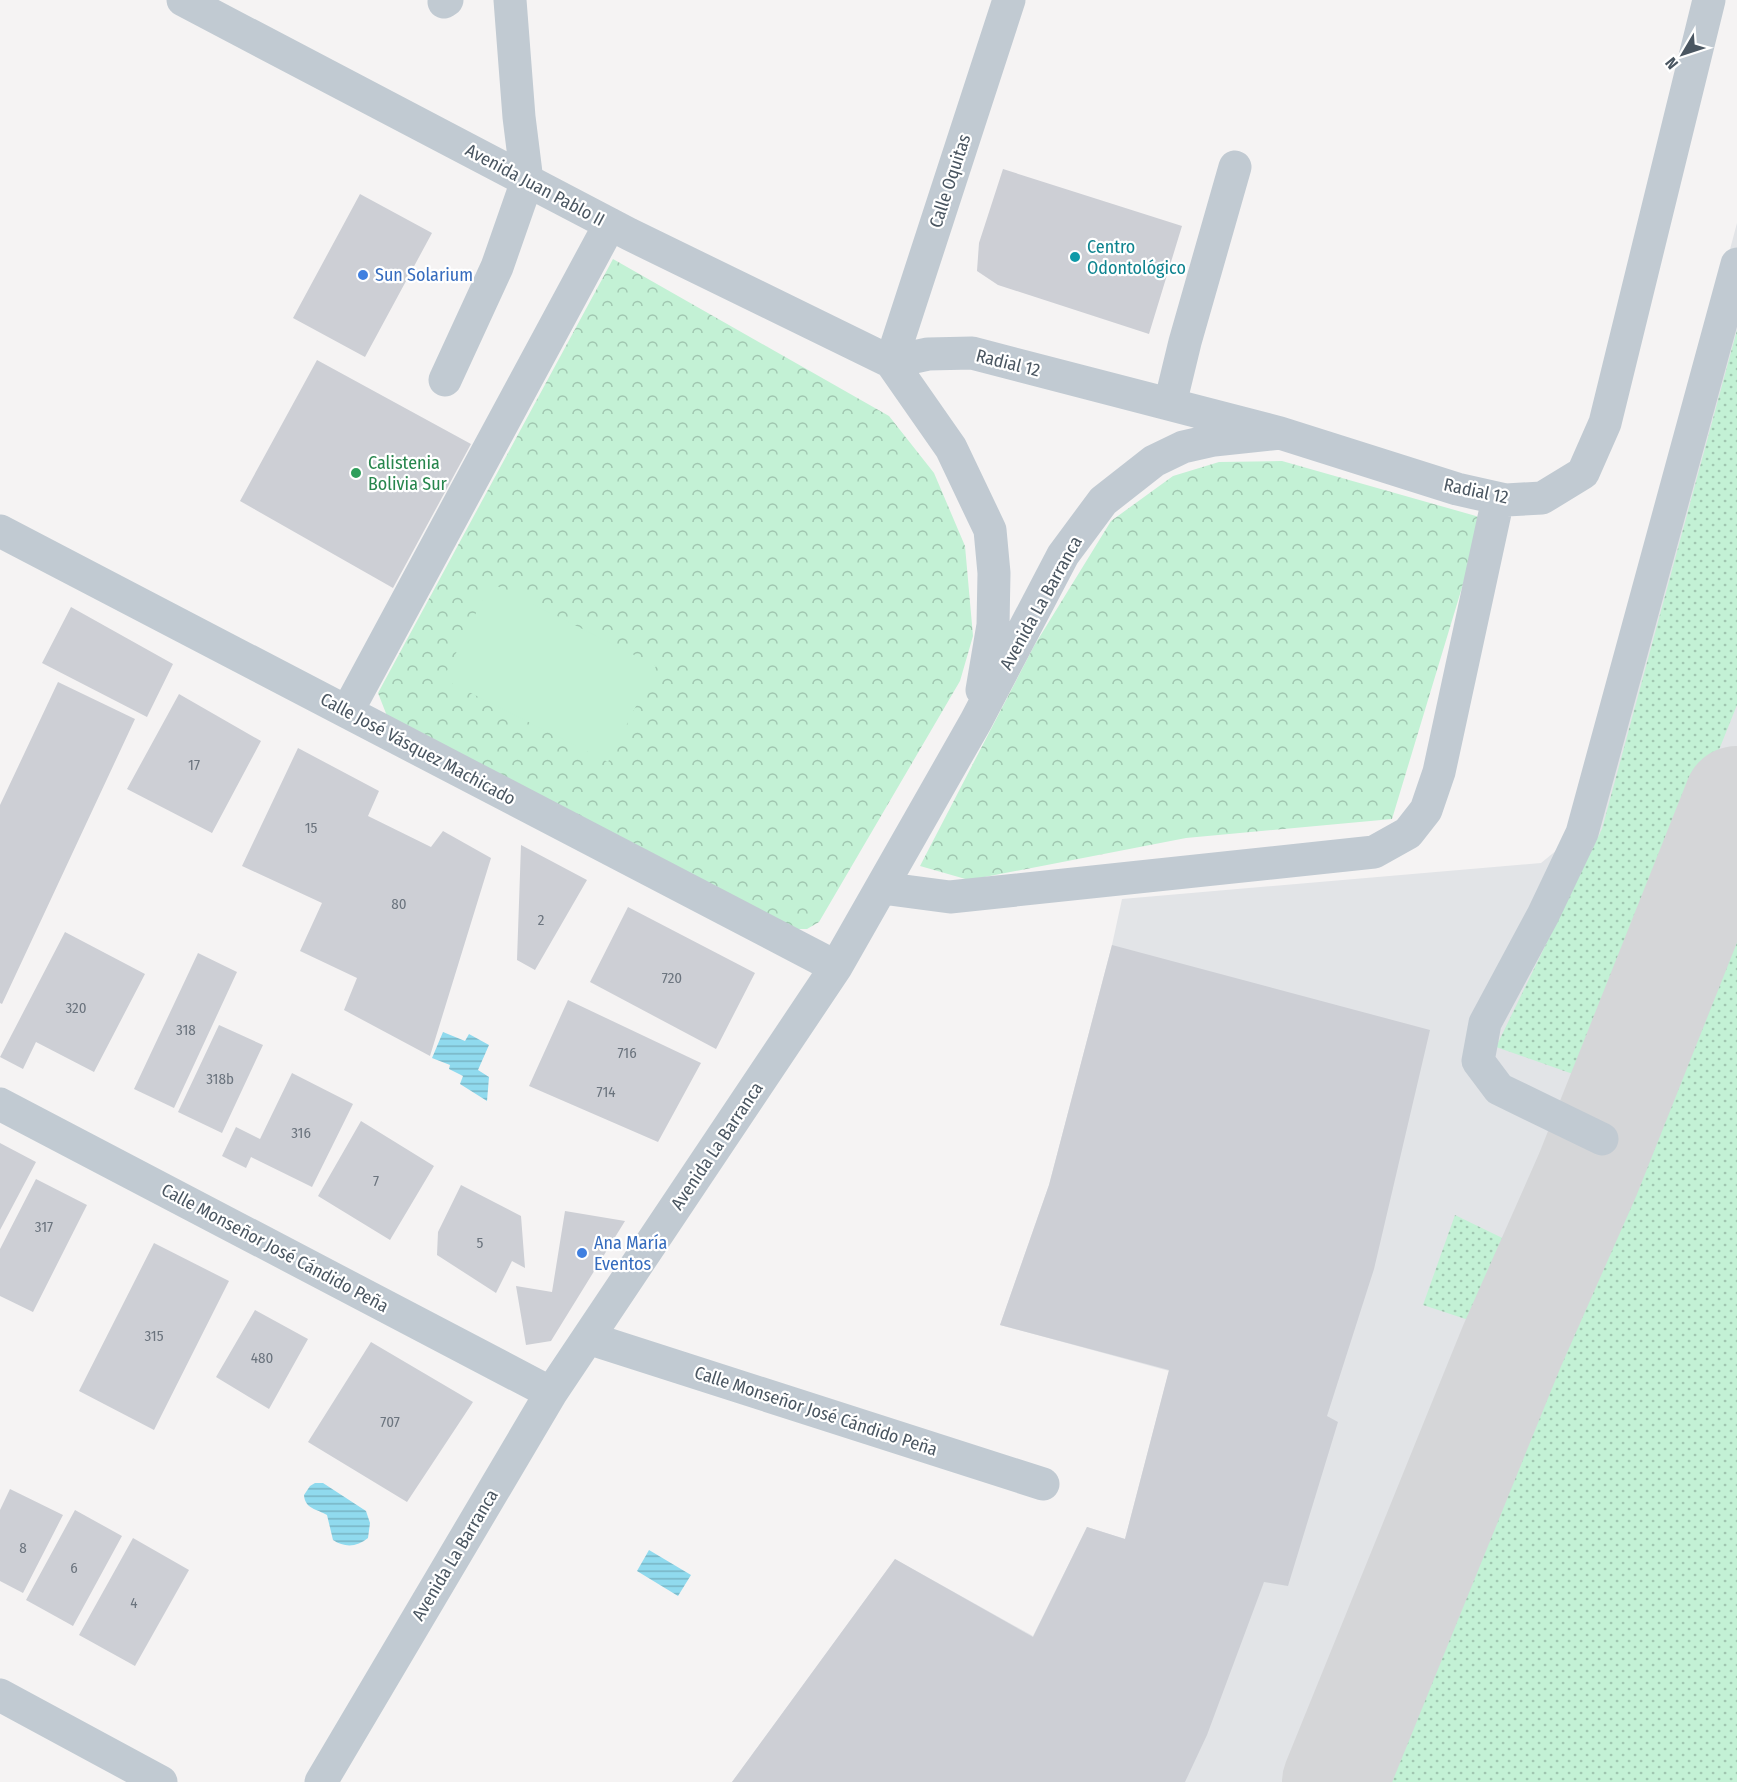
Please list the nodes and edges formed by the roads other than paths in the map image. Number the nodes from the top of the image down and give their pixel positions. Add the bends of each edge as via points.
1 (183, 0) edge
2 (510, 0) edge
3 (1009, 0) edge
4 (1709, 0) edge
5 (1235, 167) dead end
6 (527, 181) junction
7 (610, 224) junction
8 (1737, 264) edge
9 (891, 362) junction
10 (445, 380) dead end
11 (1170, 404) junction
12 (1280, 433) junction
13 (1498, 499) junction
14 (0, 531) edge
15 (347, 712) junction
16 (976, 721) junction
17 (882, 888) junction
18 (836, 967) junction
19 (0, 1104) edge
20 (1602, 1139) dead end
21 (588, 1338) junction
22 (551, 1393) junction
23 (1043, 1484) dead end
24 (2, 1702) edge
25 (161, 1782) edge
26 (321, 1782) edge

1 - 6 street, Avenida Juan Pablo II
2 - 6 street
3 - 9 street, Calle Oquitas
4 - 13 street, Radial 12 via 1605,423 1583,473 1542,498
5 - 11 street
6 - 7 street, Avenida Juan Pablo II
6 - 10 street via 497,267
7 - 9 street, Avenida Juan Pablo II
7 - 15 street
8 - 20 street via 1582,832 1485,1023 1478,1061 1499,1089
9 - 11 street, Radial 12 via 928,354 972,353
9 - 16 street, Avenida La Barranca via 951,448 990,530 993,625
11 - 12 street, Radial 12
12 - 13 street, Radial 12
12 - 16 street, Avenida La Barranca via 1183,447 1154,461 1103,501 1064,555
13 - 17 street via 1439,772 1426,810 1408,833 1374,852 962,896
14 - 15 street, Calle José Vásquez Machicado
15 - 18 street, Calle José Vásquez Machicado
16 - 17 street, Avenida La Barranca
17 - 18 street, Avenida La Barranca
18 - 21 street, Avenida La Barranca
19 - 22 street, Calle Monseñor José Cándido Peña
21 - 22 street, Avenida La Barranca
21 - 23 street, Calle Monseñor José Cándido Peña
22 - 26 street, Avenida La Barranca
24 - 25 street

